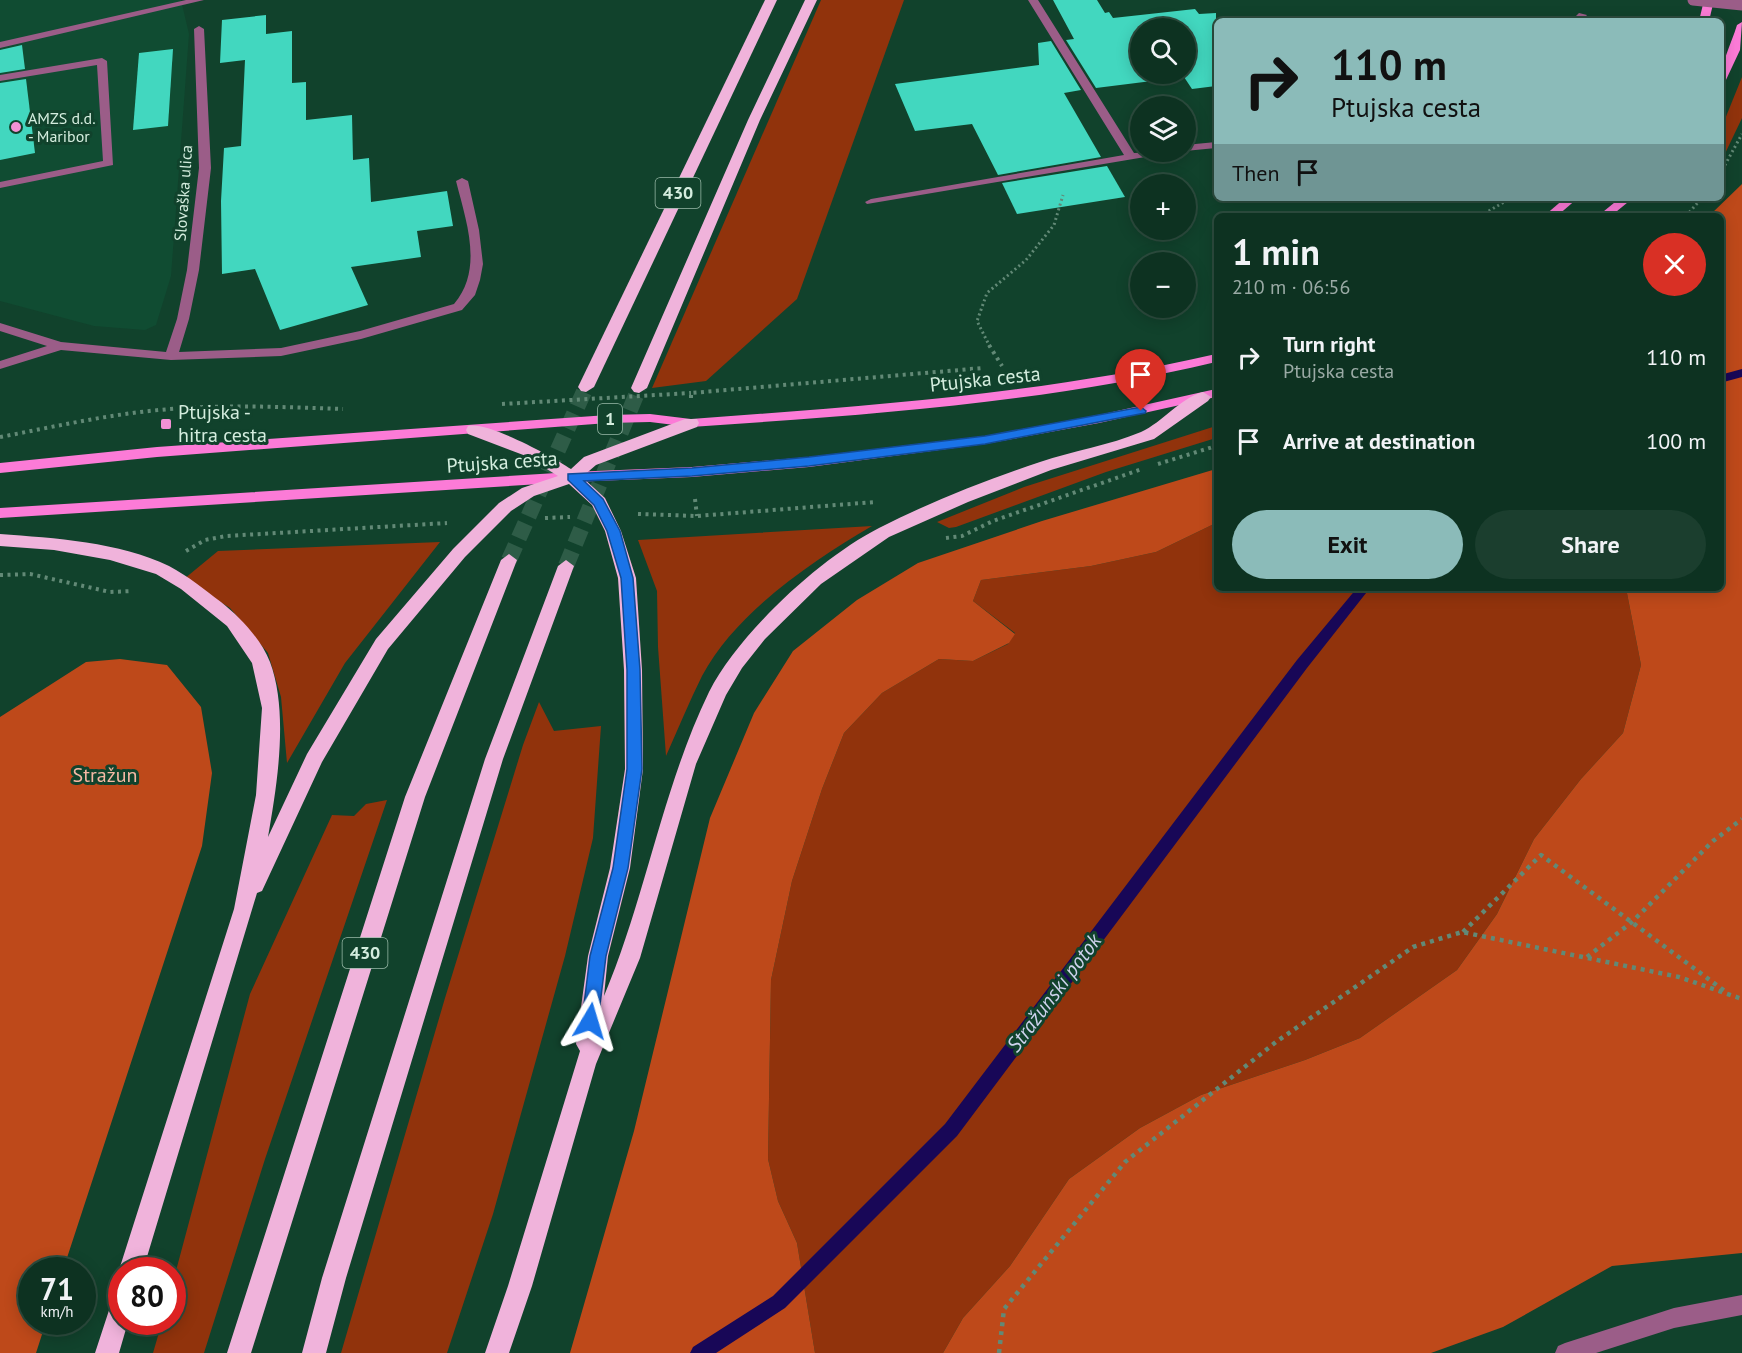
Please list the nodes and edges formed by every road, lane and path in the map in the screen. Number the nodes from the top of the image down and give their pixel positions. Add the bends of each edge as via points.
1 (199, 0) edge
2 (771, 0) edge
3 (811, 0) edge
4 (1033, 0) edge
5 (1693, 0) edge
6 (1709, 0) edge
7 (1742, 5) edge
8 (1705, 18) edge
9 (1742, 25) edge
10 (199, 29) dead end
11 (0, 45) edge
12 (1724, 74) edge
13 (0, 78) edge
14 (1742, 134) edge
15 (1214, 144) edge
16 (1196, 147) edge
17 (1130, 155) joint
18 (1724, 167) edge
19 (1052, 170) junction
20 (462, 181) dead end
21 (0, 185) edge
22 (1505, 201) edge
23 (1568, 201) edge
24 (1623, 201) edge
25 (1699, 201) edge
26 (871, 202) dead end
27 (1485, 213) edge
28 (1554, 213) edge
29 (1608, 213) edge
30 (1689, 213) edge
31 (0, 327) edge
32 (60, 346) junction
33 (171, 356) junction
34 (1214, 359) edge
35 (0, 365) edge
36 (586, 387) tunnel mouth
37 (639, 388) tunnel mouth
38 (1210, 395) edge
39 (492, 405) dead end
40 (349, 409) dead end
41 (691, 423) junction
42 (474, 430) junction
43 (0, 436) edge
44 (0, 468) edge
45 (572, 477) junction
46 (0, 513) edge
47 (0, 540) edge
48 (509, 560) tunnel mouth
49 (566, 566) tunnel mouth
50 (1742, 819) edge
51 (244, 909) junction
52 (1632, 922) junction
53 (1462, 932) junction
54 (1587, 957) junction
55 (1729, 995) junction
56 (1742, 999) edge
57 (585, 1064) junction
58 (135, 1257) edge
59 (1742, 1305) edge
60 (112, 1335) edge
61 (107, 1353) edge
62 (239, 1353) edge
63 (314, 1353) edge
64 (497, 1353) edge
65 (999, 1353) edge
66 (1565, 1353) edge

1 - 11 street
2 - 36 highway, 430
3 - 37 highway, 430 via 754,120
4 - 17 street
5 - 7 street, bridge
6 - 8 main road
9 - 12 main road
10 - 33 street, Slovaška ulica via 205,168 193,270
13 - 21 street via 102,62 109,163
14 - 18 path
15 - 16 street
17 - 19 street
19 - 26 street
19 - 39 path, bridge via 1063,195 1054,225 1026,260 987,294 977,321 1002,366 691,393
20 - 33 street via 476,245 476,273 470,297 458,308 281,352
22 - 27 path
23 - 28 main road
24 - 29 main road
25 - 30 path
31 - 32 street
32 - 33 street
32 - 35 street
34 - 41 main road, Ptujska cesta / 1 via 1144,377 1018,396
38 - 45 main road, Ptujska cesta via 974,441 809,462
38 - 57 highway via 1148,435 1045,466 883,533 815,580 759,634 718,693 687,764 630,958
40 - 43 path via 228,405 182,408
41 - 42 main road, Ptujska cesta / 1 via 650,418 608,419
41 - 45 highway via 590,461
42 - 44 main road, Ptujska cesta / 1 via 157,452
42 - 45 highway via 532,452
45 - 46 main road, Ptujska cesta
45 - 51 highway via 528,492 505,507 459,553 382,644 314,759
45 - 57 highway via 599,502 613,531 627,578 633,670 634,769 620,868 598,956
47 - 51 highway via 111,554 162,570 233,621 261,662 272,708 266,795
48 - 62 highway, 430 via 415,798
49 - 63 highway via 494,759
50 - 52 path via 1713,842
51 - 58 highway
52 - 53 path via 1541,855
52 - 54 path
52 - 55 path
53 - 54 path
53 - 65 path via 1413,947 1275,1042 1125,1162 1004,1309
54 - 55 path via 1678,977
55 - 56 path
57 - 64 highway
59 - 66 street via 1674,1318
60 - 61 highway

